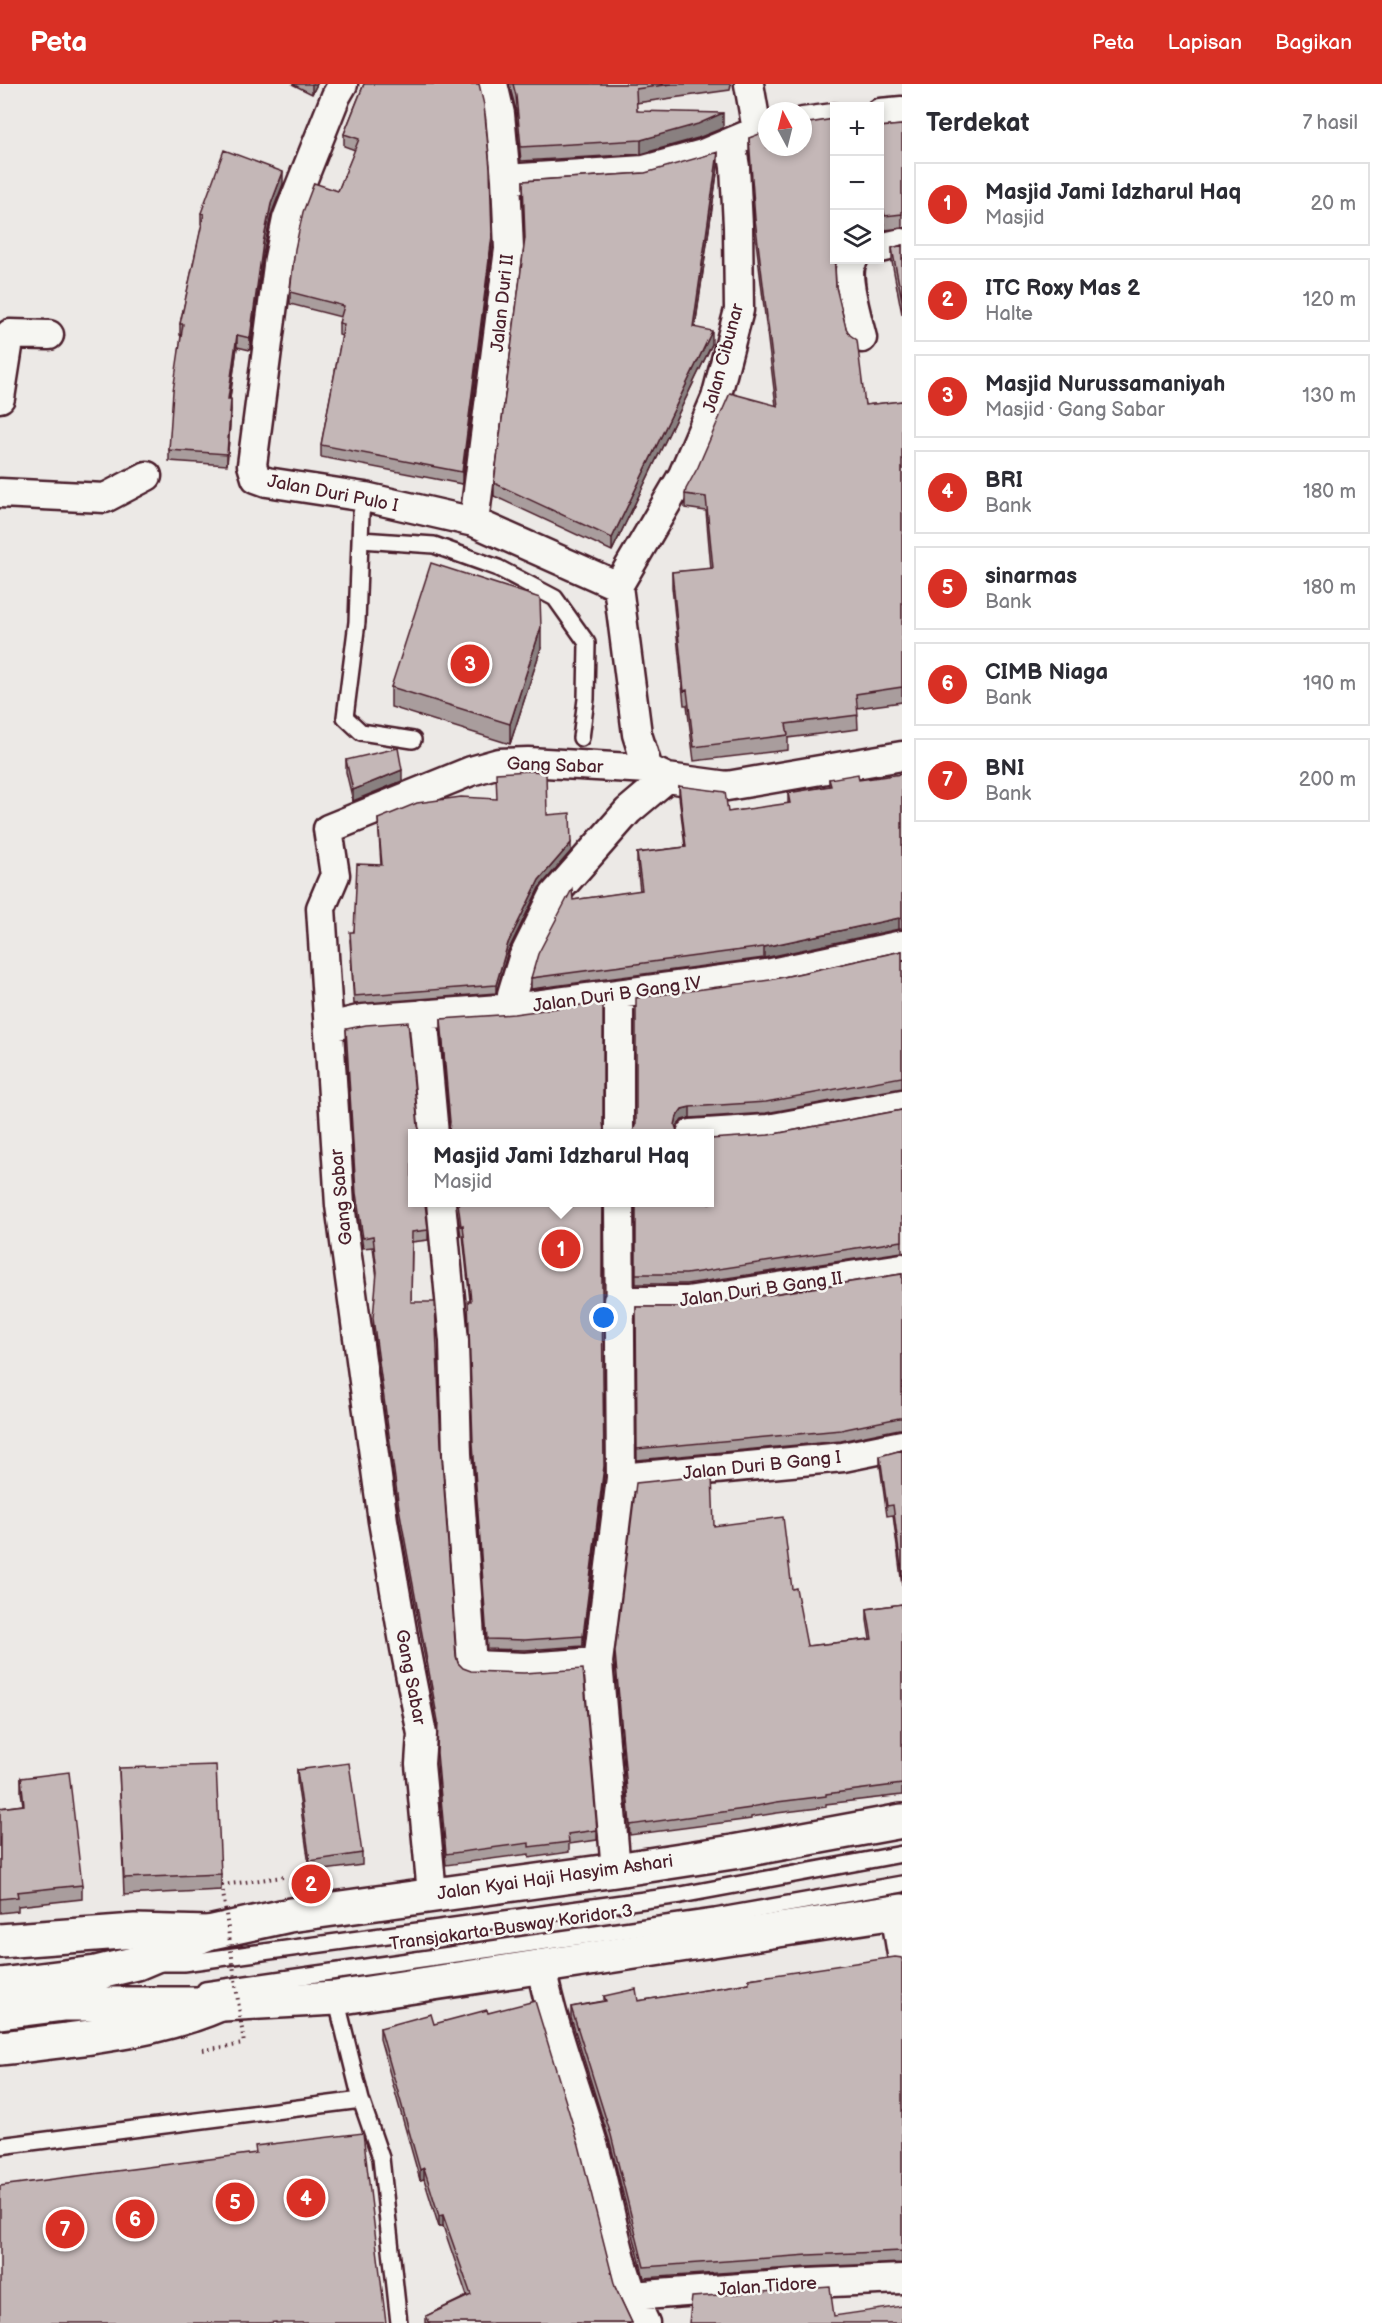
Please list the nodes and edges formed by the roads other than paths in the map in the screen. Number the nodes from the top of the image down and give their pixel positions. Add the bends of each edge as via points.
1 (343, 84) edge
2 (493, 84) edge
3 (749, 84) edge
4 (902, 111) edge
5 (884, 113) edge
6 (758, 115) edge
7 (830, 119) edge
8 (812, 121) edge
9 (758, 131) edge
10 (731, 143) junction
11 (506, 179) junction
12 (902, 243) edge
13 (884, 247) edge
14 (850, 264) edge
15 (49, 335) dead end
16 (862, 338) dead end
17 (0, 398) edge
18 (147, 476) dead end
19 (0, 494) edge
20 (365, 497) junction
21 (474, 522) junction
22 (361, 540) junction
23 (618, 586) junction
24 (581, 738) dead end
25 (413, 740) dead end
26 (902, 756) edge
27 (657, 773) junction
28 (902, 945) edge
29 (619, 994) junction
30 (513, 1008) junction
31 (423, 1014) junction
32 (329, 1027) junction
33 (902, 1104) edge
34 (434, 1129) edge
35 (619, 1129) edge
36 (714, 1133) edge
37 (441, 1207) edge
38 (619, 1207) edge
39 (902, 1268) edge
40 (618, 1301) junction
41 (902, 1445) edge
42 (621, 1478) junction
43 (598, 1662) junction
44 (902, 1821) edge
45 (902, 1854) edge
46 (616, 1870) junction
47 (432, 1894) junction
48 (900, 1902) edge
49 (208, 1933) junction
50 (0, 1941) edge
51 (902, 1954) edge
52 (137, 1963) junction
53 (541, 1966) junction
54 (0, 1985) edge
55 (60, 1992) junction
56 (336, 1998) junction
57 (126, 2003) junction
58 (222, 2004) junction
59 (0, 2012) edge
60 (0, 2048) edge
61 (362, 2100) junction
62 (0, 2146) edge
63 (902, 2279) edge
64 (631, 2296) junction
65 (399, 2323) edge
66 (645, 2323) edge

1 - 20 street, Jalan Duri Pulo I via 287,219 252,465 256,478 267,482
2 - 11 street, Jalan Duri II
3 - 6 street
4 - 5 street
7 - 8 street
9 - 10 street
10 - 11 street via 645,170
10 - 23 street, Jalan Cibunar via 740,310 716,398 683,475
11 - 21 street, Jalan Duri II via 509,249
12 - 13 street
14 - 16 street
15 - 17 street via 10,334
18 - 19 street via 105,498
20 - 21 street, Jalan Duri Pulo I
20 - 22 lane
21 - 23 street, Jalan Duri Pulo I
22 - 24 lane via 434,545 498,568 555,598 587,643
22 - 25 lane via 357,622 345,717 361,732
23 - 27 street via 636,734
26 - 27 street via 727,786
27 - 30 street via 554,894 522,958 512,994
27 - 32 street, Gang Sabar via 499,763 328,829 335,875 321,909
28 - 29 street, Jalan Duri B Gang IV via 767,974
29 - 30 street, Jalan Duri B Gang IV
29 - 35 street
30 - 31 street, Jalan Duri B Gang IV
31 - 32 street, Jalan Duri B Gang IV via 363,1019
31 - 34 street
32 - 47 street, Gang Sabar via 340,1205 383,1521 422,1734 420,1764
33 - 36 street via 768,1129
37 - 43 street via 454,1341 456,1454 472,1665 525,1667
38 - 40 street
39 - 40 street, Jalan Duri B Gang II via 687,1301
40 - 42 street
41 - 42 street, Jalan Duri B Gang I via 843,1457
42 - 43 street
43 - 46 street
44 - 46 main road, Jalan Kyai Haji Hasyim Ashari
45 - 52 lane, Transjakarta Busway Koridor 3 via 681,1895 183,1963
46 - 47 main road, Jalan Kyai Haji Hasyim Ashari
47 - 49 main road, Jalan Kyai Haji Hasyim Ashari via 290,1915
48 - 51 street
48 - 53 main road, Jalan Kyai Haji Hasyim Ashari
48 - 57 lane, Transjakarta Busway Koridor 3 via 715,1917
49 - 50 main road, Jalan Kyai Haji Hasyim Ashari via 135,1931
49 - 52 main road, Jalan Kyai Haji Hasyim Ashari
52 - 55 main road, Jalan Kyai Haji Hasyim Ashari via 96,1973
53 - 56 main road, Jalan Kyai Haji Hasyim Ashari
53 - 64 street via 549,2009 595,2151
54 - 55 main road, Jalan Kyai Haji Hasyim Ashari
55 - 57 main road, Jalan Kyai Haji Hasyim Ashari
55 - 59 main road, Jalan Kyai Haji Hasyim Ashari
56 - 58 main road, Jalan Kyai Haji Hasyim Ashari
56 - 61 lane
57 - 58 main road, Jalan Kyai Haji Hasyim Ashari
58 - 60 main road, Jalan Kyai Haji Hasyim Ashari via 189,2018 158,2025
61 - 62 lane
61 - 65 lane via 381,2158
63 - 64 street, Jalan Tidore
64 - 66 street

